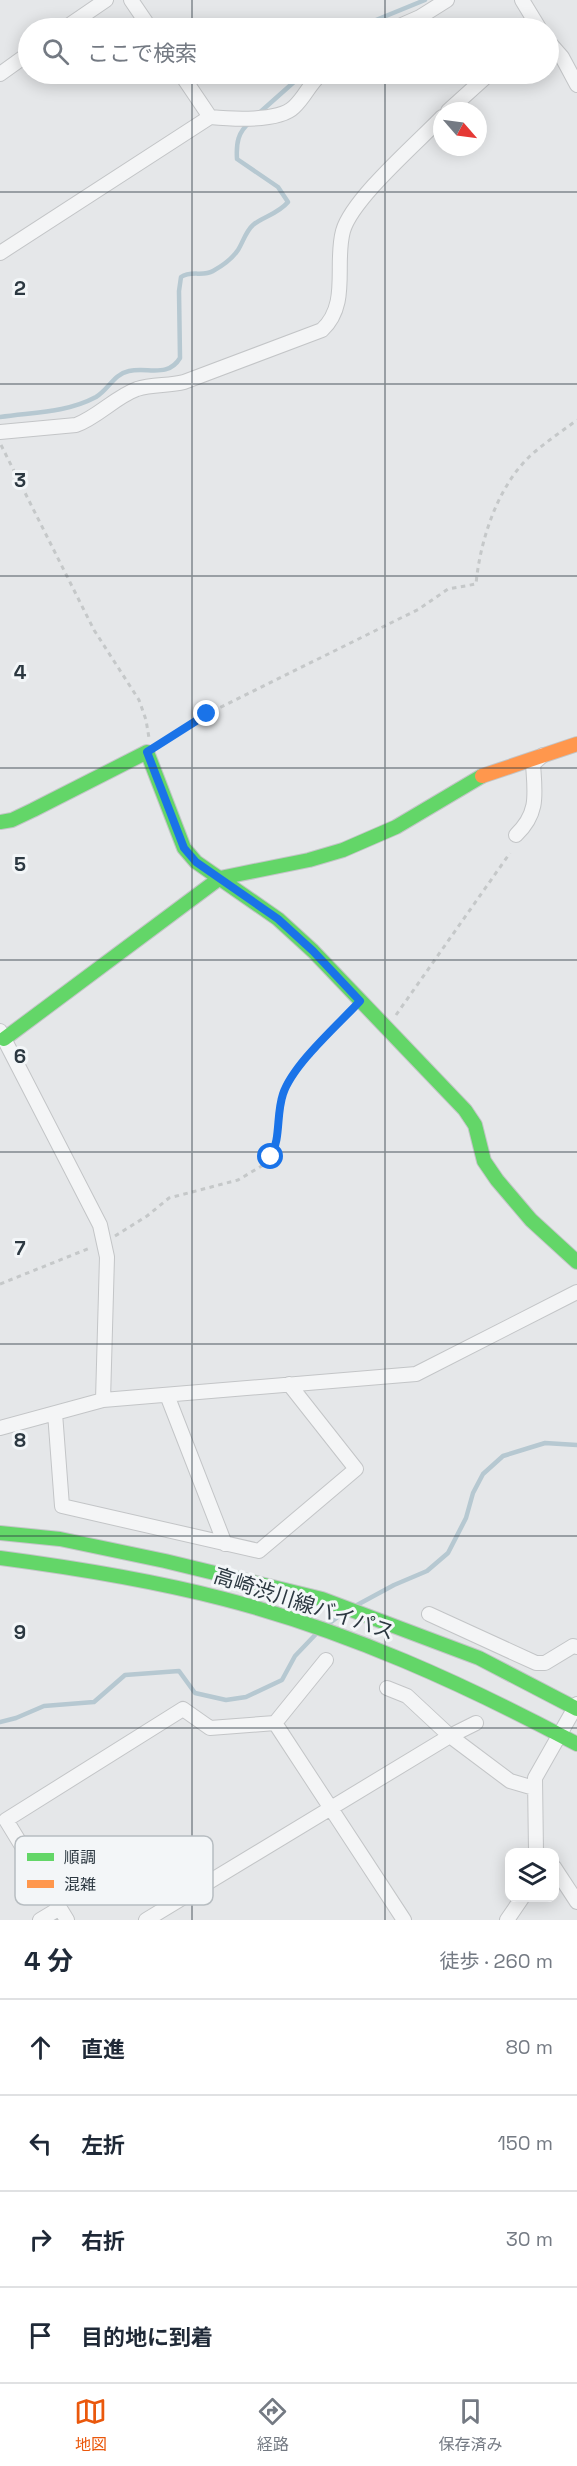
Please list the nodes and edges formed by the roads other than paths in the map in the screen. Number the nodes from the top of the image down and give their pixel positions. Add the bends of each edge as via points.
1 (106, 0) edge
2 (131, 0) edge
3 (447, 0) edge
4 (522, 0) edge
5 (80, 18) edge
6 (143, 18) edge
7 (420, 18) edge
8 (533, 18) edge
9 (559, 53) edge
10 (577, 54) edge
11 (562, 57) junction
12 (18, 61) edge
13 (0, 74) edge
14 (188, 84) edge
15 (311, 84) edge
16 (478, 84) edge
17 (577, 86) edge
18 (458, 102) edge
19 (210, 117) junction
20 (433, 126) edge
21 (0, 253) edge
22 (0, 432) edge
23 (577, 744) edge
24 (543, 755) junction
25 (0, 822) edge
26 (516, 835) dead end
27 (220, 878) junction
28 (2, 1035) edge
29 (577, 1262) edge
30 (577, 1292) edge
31 (289, 1384) junction
32 (168, 1395) junction
33 (103, 1400) junction
34 (55, 1413) junction
35 (0, 1428) edge
36 (0, 1533) edge
37 (225, 1544) junction
38 (0, 1558) edge
39 (429, 1614) dead end
40 (577, 1647) edge
41 (326, 1660) dead end
42 (387, 1688) dead end
43 (576, 1707) edge
44 (275, 1723) junction
45 (476, 1723) dead end
46 (560, 1734) junction
47 (450, 1736) junction
48 (577, 1744) edge
49 (534, 1788) junction
50 (330, 1807) junction
51 (16, 1836) edge
52 (537, 1848) edge
53 (559, 1873) edge
54 (213, 1879) edge
55 (519, 1902) edge
56 (577, 1902) edge
57 (171, 1905) edge
58 (63, 1914) edge
59 (40, 1920) edge
60 (147, 1920) edge
61 (404, 1920) edge
62 (507, 1920) edge

1 - 5 street
2 - 6 street
3 - 7 street
4 - 8 street
9 - 11 street
10 - 11 street
11 - 17 street
12 - 13 street
14 - 19 street
15 - 19 street via 293,108 267,118
16 - 18 street
19 - 21 street
20 - 22 street via 346,221 340,246 339,305 322,330 184,382 137,389 76,425
23 - 24 street
24 - 26 street via 533,764 534,808
24 - 27 street via 478,777 396,827 343,850
25 - 27 street via 12,820 147,752 184,848 196,862
27 - 28 street
27 - 29 street via 278,919 313,951 465,1110 474,1125 484,1161 497,1180 531,1220
28 - 33 street via 100,1225 105,1242
30 - 31 street via 416,1374
31 - 32 street
31 - 37 street via 356,1468 259,1551
32 - 33 street
32 - 37 street
33 - 34 street
34 - 35 street
34 - 37 street via 62,1506
36 - 43 street, 高崎渋川線バイパス via 60,1539 153,1558 322,1599 479,1658
38 - 46 street, 高崎渋川線バイパス via 150,1580 298,1620 390,1653
39 - 40 street via 536,1663
41 - 44 street
42 - 47 street via 407,1696
43 - 46 street
44 - 50 street
44 - 51 street via 210,1728 183,1709 6,1820
45 - 47 street
46 - 48 street, 高崎渋川線バイパス
46 - 49 street via 535,1778
47 - 49 street via 510,1781
47 - 50 street
49 - 52 street
50 - 54 street
50 - 61 street
53 - 56 street
55 - 62 street
57 - 60 street
58 - 59 street

